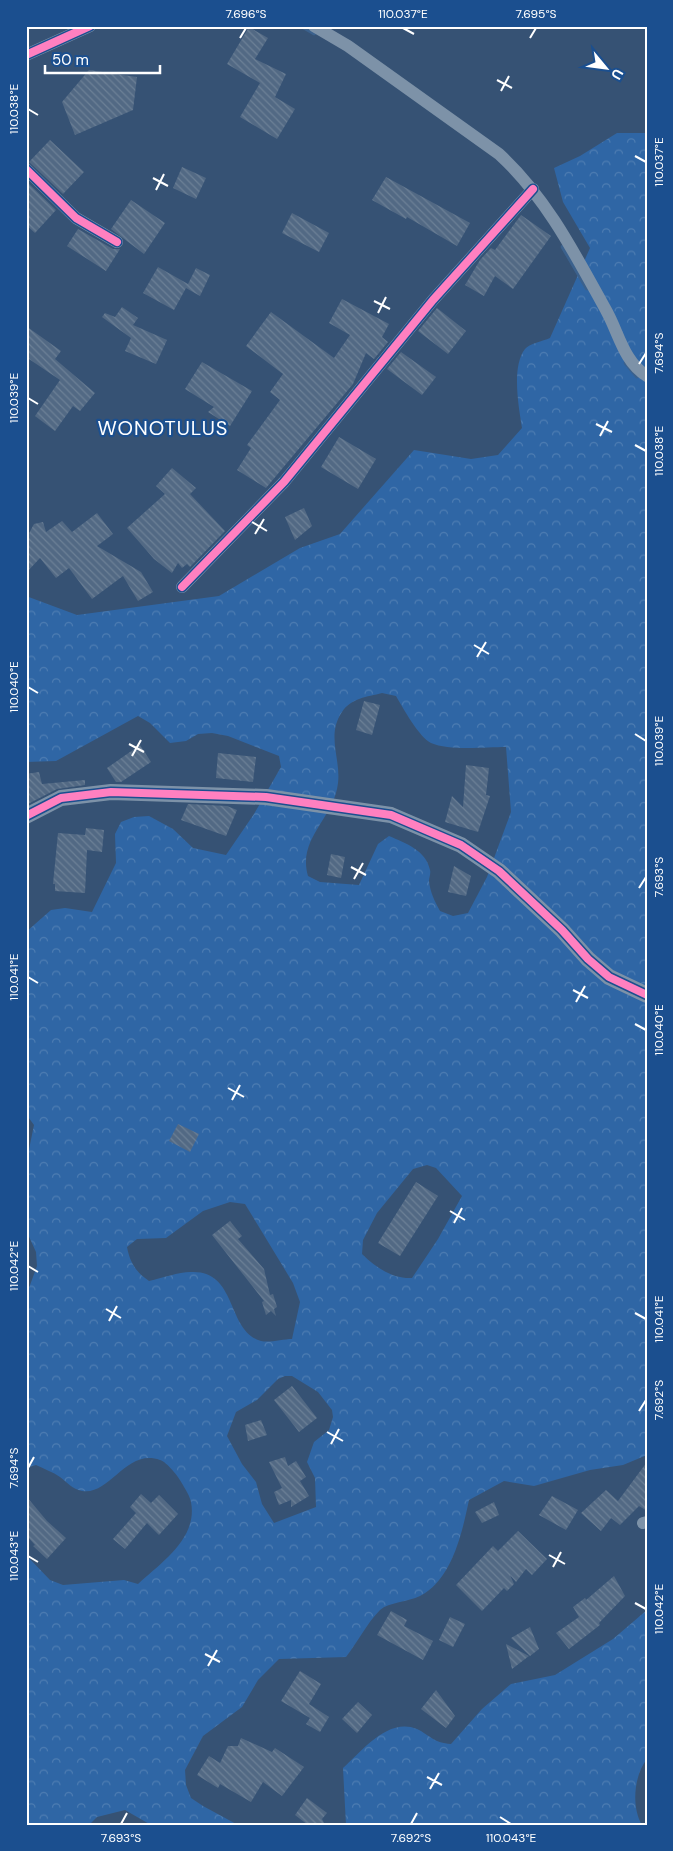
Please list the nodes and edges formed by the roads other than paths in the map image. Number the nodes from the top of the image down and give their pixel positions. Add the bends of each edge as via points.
1 (90, 26) edge
2 (314, 26) edge
3 (26, 55) edge
4 (26, 169) edge
5 (532, 190) junction
6 (118, 242) dead end
7 (647, 376) edge
8 (182, 587) dead end
9 (26, 816) edge
10 (647, 995) edge

1 - 3 street
2 - 5 street via 348,46 499,154
4 - 6 street via 76,218
5 - 7 street via 550,212 633,365
5 - 8 street via 433,300 284,482
9 - 10 street via 61,798 110,792 266,797 391,815 460,845 499,871 609,977

